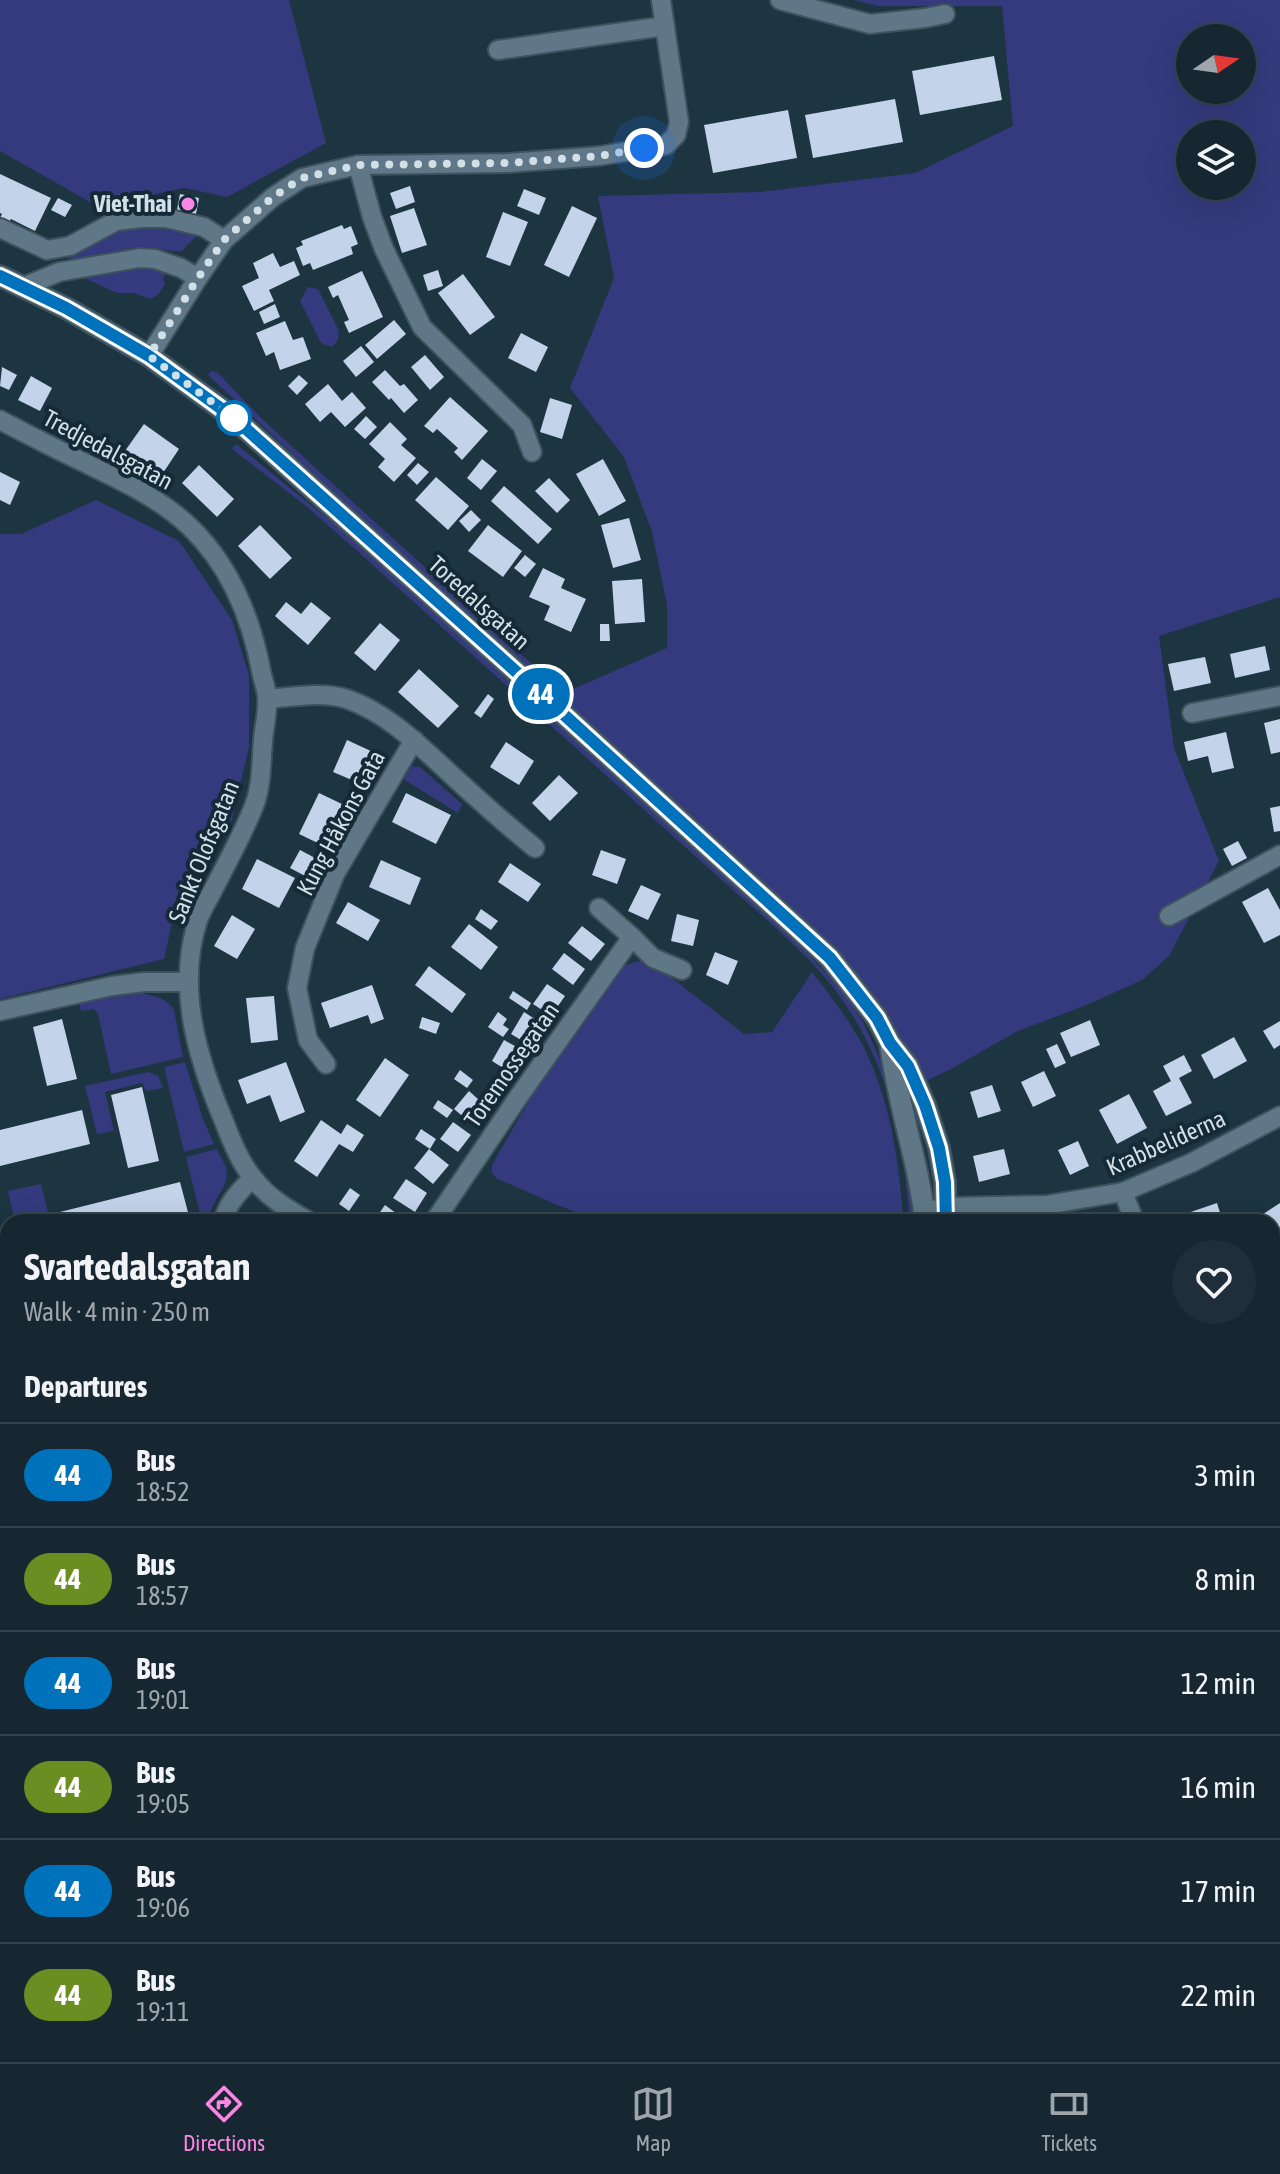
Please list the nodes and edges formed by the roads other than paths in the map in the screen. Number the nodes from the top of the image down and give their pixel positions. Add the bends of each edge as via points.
1 (661, 0) edge
2 (780, 0) edge
3 (945, 14) dead end
4 (665, 26) junction
5 (498, 50) dead end
6 (358, 165) junction
7 (0, 228) edge
8 (224, 240) junction
9 (0, 276) edge
10 (198, 278) junction
11 (23, 287) junction
12 (149, 356) junction
13 (0, 420) edge
14 (532, 452) dead end
15 (1280, 696) edge
16 (267, 699) junction
17 (1192, 713) dead end
18 (414, 740) junction
19 (535, 848) dead end
20 (1280, 855) edge
21 (599, 908) dead end
22 (1169, 916) dead end
23 (632, 937) junction
24 (682, 970) dead end
25 (189, 982) junction
26 (0, 1011) edge
27 (890, 1043) junction
28 (326, 1064) dead end
29 (1280, 1116) edge
30 (252, 1178) junction
31 (1123, 1192) junction
32 (225, 1214) edge
33 (296, 1214) edge
34 (439, 1214) edge
35 (923, 1214) edge
36 (946, 1214) edge
37 (1132, 1214) edge

1 - 4 street
2 - 3 street via 870,24
4 - 5 street
4 - 6 street via 679,122 666,145 508,163
6 - 8 street via 302,178
6 - 14 street via 384,249 422,327 522,425
7 - 8 street via 47,250 70,246 116,221 142,218 204,227
8 - 10 street
9 - 11 street, Toredalsgatan
10 - 11 street via 140,258 59,272
10 - 12 street
11 - 12 street, Toredalsgatan
12 - 27 street, Toredalsgatan via 245,428 794,924 852,984
13 - 16 street, Tredjedalsgatan via 121,479 191,528 235,589 253,634
15 - 17 street
16 - 18 street, Kung Håkons Gata via 345,698
16 - 25 street, Sankt Olofsgatan via 255,803 199,919
18 - 19 street, Kung Håkons Gata
18 - 28 street, Kung Håkons Gata via 335,874 305,948 297,988 308,1040
20 - 22 street
21 - 23 street
23 - 24 street via 653,958
23 - 34 street, Toremossegatan
25 - 26 street via 112,986
25 - 30 street, Sankt Olofsgatan via 199,1055 232,1143
27 - 35 street, Toredalsgatan
27 - 36 street, Toredalsgatan via 908,1066 925,1105 939,1148
29 - 31 street, Krabbeliderna
30 - 32 street
30 - 33 street, Sankt Olofsgatan
31 - 36 street, Krabbeliderna
31 - 37 street

